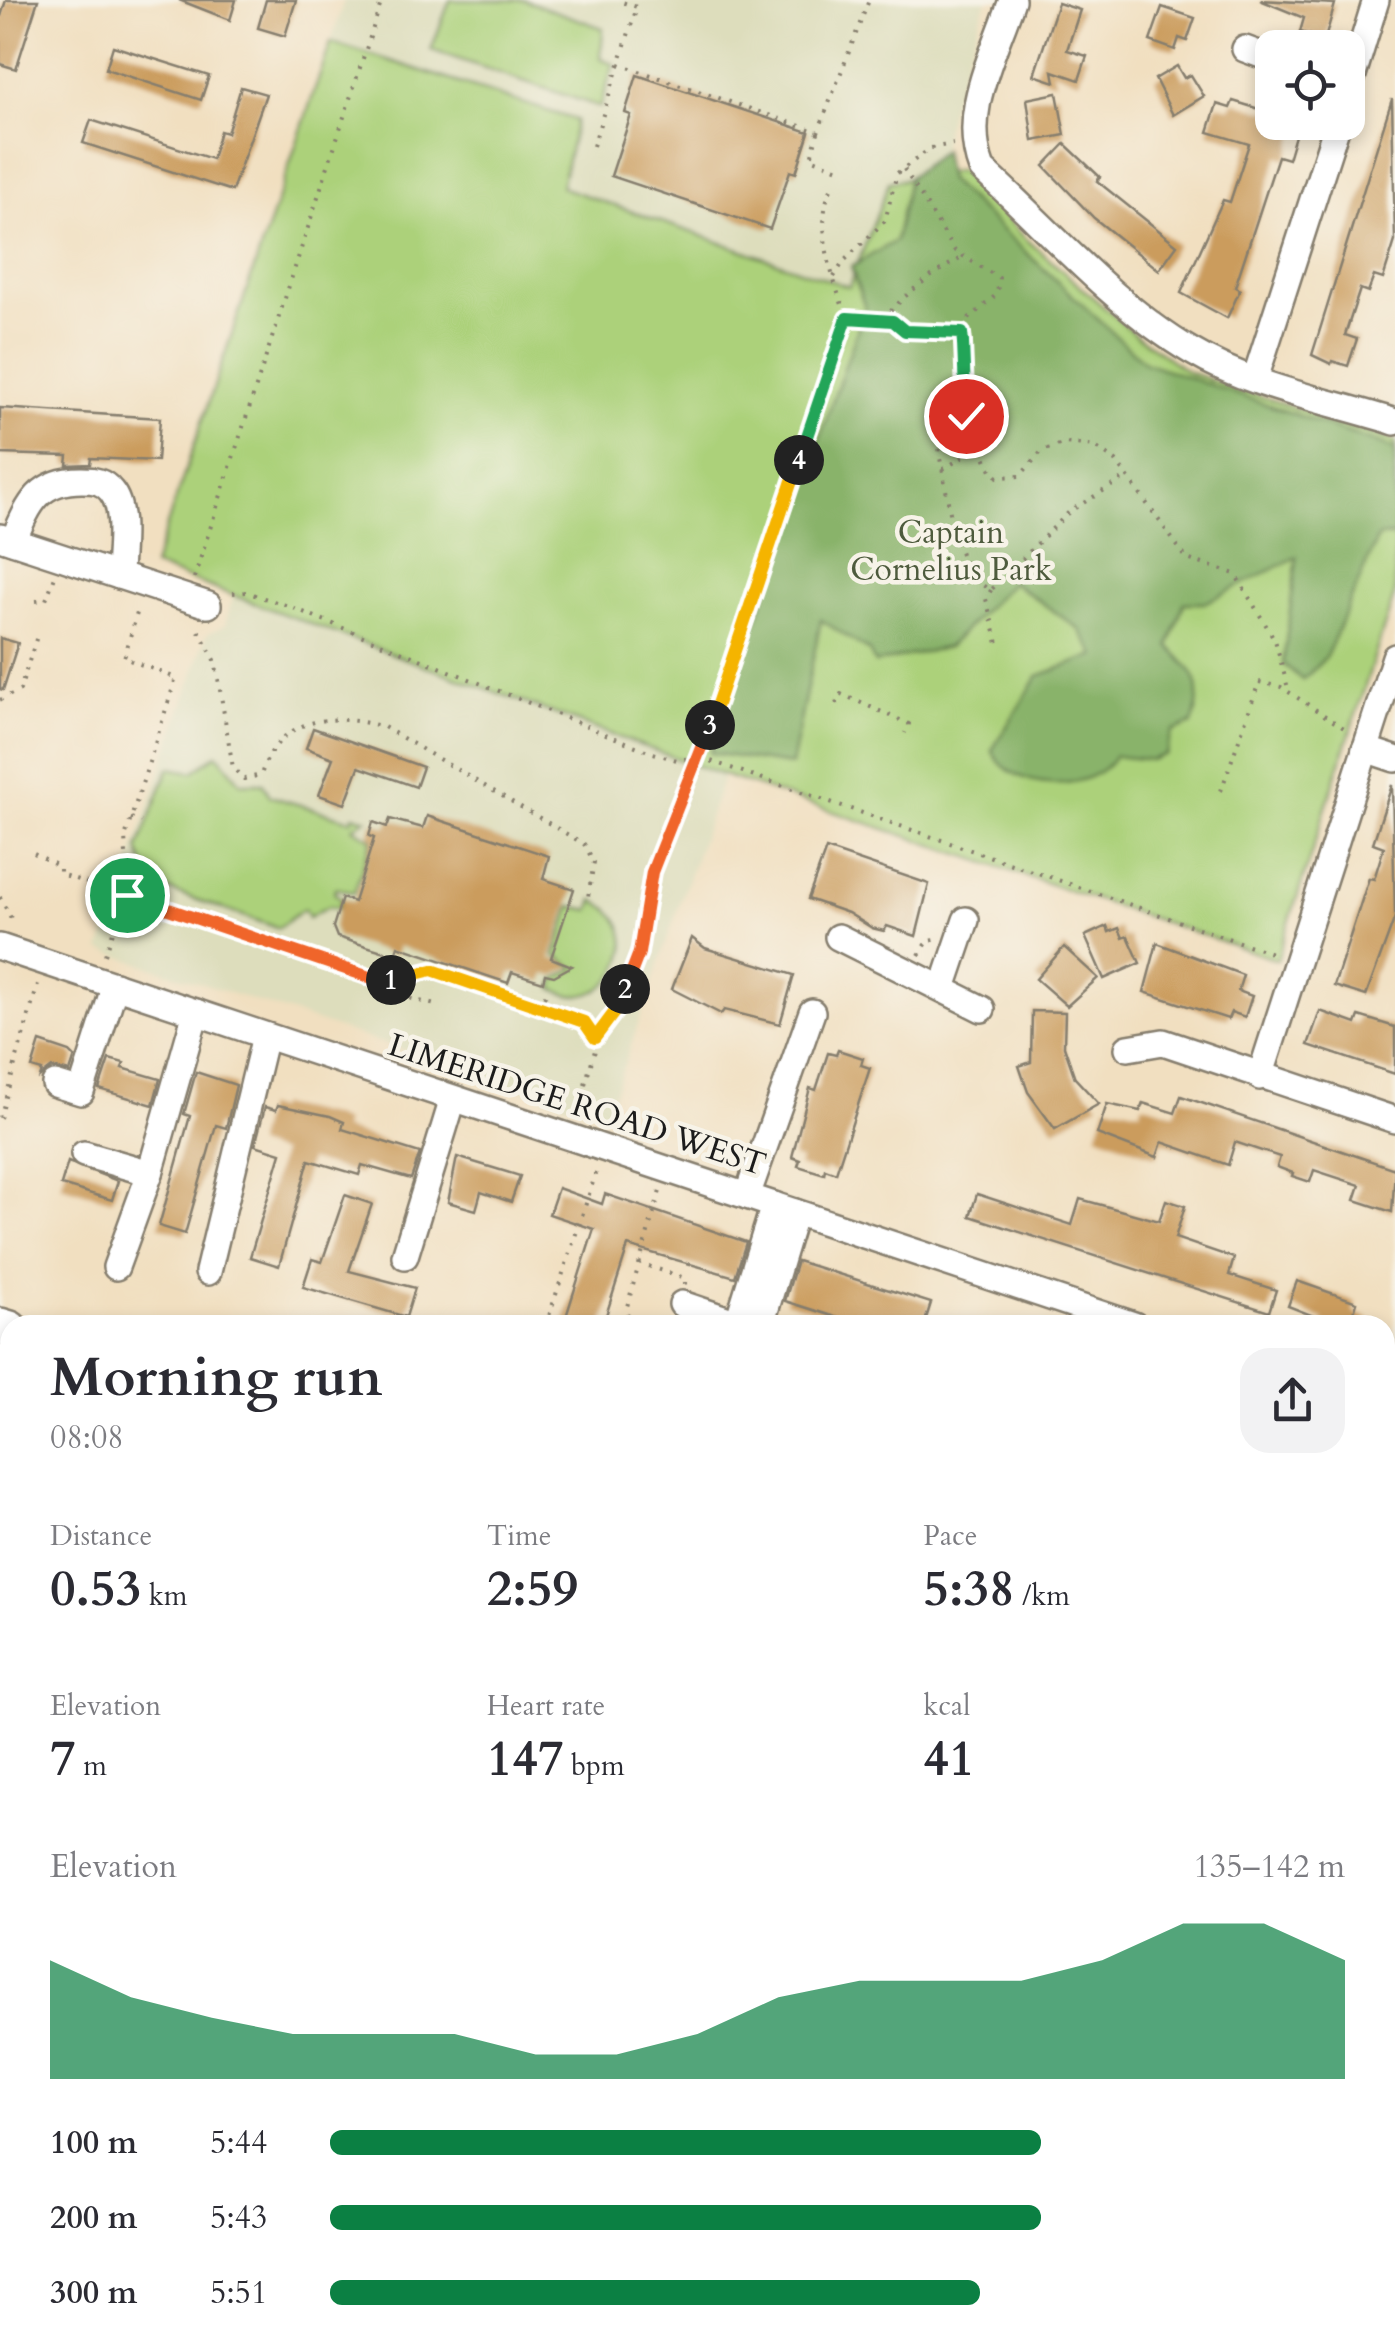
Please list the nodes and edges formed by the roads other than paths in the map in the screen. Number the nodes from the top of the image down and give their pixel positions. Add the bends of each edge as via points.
1 (1012, 0) edge
2 (1376, 0) edge
3 (1365, 35) edge
4 (1244, 49) dead end
5 (1255, 53) edge
6 (1332, 140) edge
7 (1256, 379) junction
8 (1395, 422) edge
9 (6, 539) edge
10 (119, 576) junction
11 (208, 605) dead end
12 (1395, 656) edge
13 (1366, 745) junction
14 (1395, 759) edge
15 (966, 920) dead end
16 (7, 936) edge
17 (838, 937) dead end
18 (115, 985) junction
19 (944, 988) junction
20 (982, 1009) dead end
21 (196, 1012) junction
22 (812, 1012) dead end
23 (265, 1036) junction
24 (1128, 1048) dead end
25 (1260, 1077) junction
26 (55, 1084) dead end
27 (453, 1098) junction
28 (1395, 1120) edge
29 (84, 1154) dead end
30 (150, 1173) junction
31 (747, 1196) junction
32 (784, 1209) junction
33 (405, 1256) dead end
34 (116, 1267) dead end
35 (208, 1272) dead end
36 (682, 1304) road end
37 (717, 1315) edge
38 (749, 1315) edge
39 (1100, 1315) edge

1 - 7 street via 972,116 982,169 1149,322 1193,352
2 - 3 street
4 - 5 street
6 - 7 street
7 - 8 street
9 - 10 street
9 - 10 street via 38,490 61,480 97,480 112,492 120,520
10 - 11 street
12 - 13 street
13 - 14 street
13 - 25 street
15 - 19 street
16 - 18 street, LIMERIDGE ROAD WEST
17 - 19 street
18 - 21 street, LIMERIDGE ROAD WEST
18 - 26 street via 81,1092
19 - 20 street
21 - 23 street, LIMERIDGE ROAD WEST
21 - 30 street
22 - 31 street
23 - 27 street, LIMERIDGE ROAD WEST
23 - 35 street
24 - 25 street via 1163,1042
25 - 28 street
27 - 31 street, LIMERIDGE ROAD WEST
27 - 33 street
29 - 30 street
30 - 34 street
31 - 32 street, LIMERIDGE ROAD WEST
32 - 38 street
32 - 39 street, LIMERIDGE ROAD WEST
36 - 37 street

